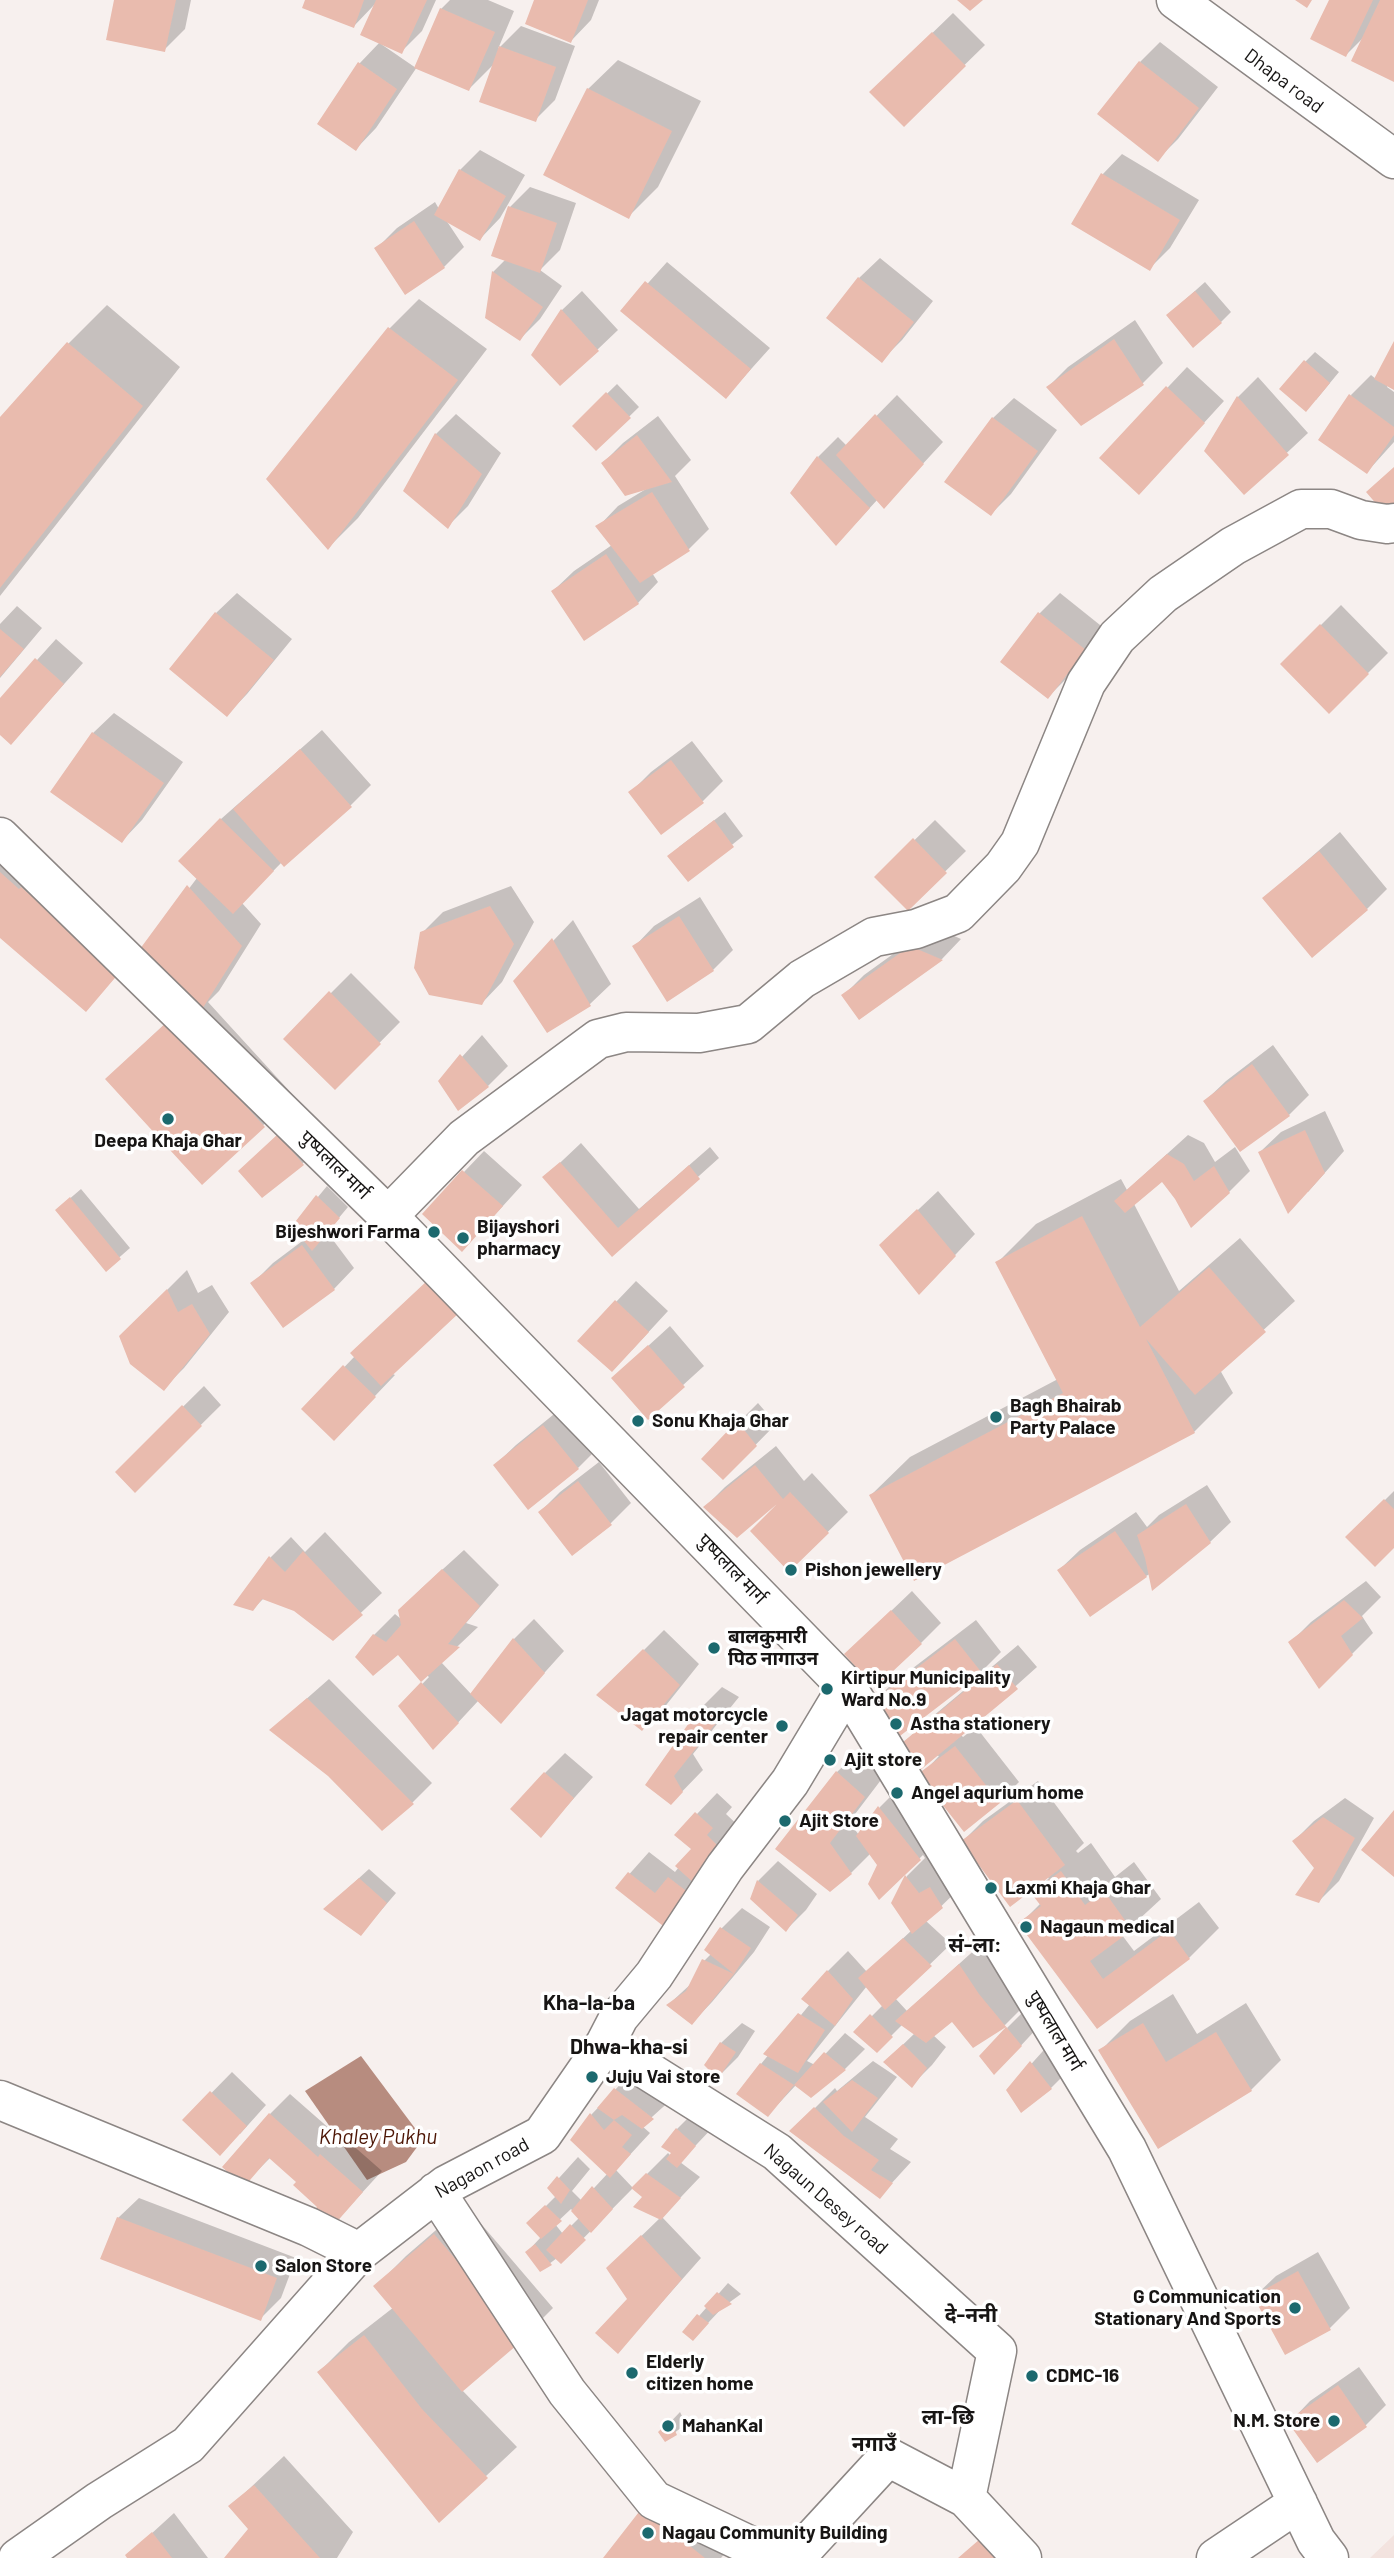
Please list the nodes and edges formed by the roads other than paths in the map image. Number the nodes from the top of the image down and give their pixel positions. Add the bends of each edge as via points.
1 (1176, 0) edge
2 (1394, 159) edge
3 (1394, 523) edge
4 (0, 837) edge
5 (388, 1216) junction
6 (846, 1687) junction
7 (604, 2044) junction
8 (0, 2100) edge
9 (436, 2192) junction
10 (359, 2252) junction
11 (966, 2498) junction
12 (1298, 2503) junction
13 (18, 2558) edge
14 (1022, 2558) edge
15 (1216, 2558) edge
16 (1329, 2558) edge

1 - 2 street, Dhapa road
3 - 5 street via 1361,520 1331,509 1301,509 1233,545 1163,594 1117,637 1086,683 1020,843 958,913 916,929 874,937 802,979 748,1024 699,1033 626,1032 597,1039 464,1138
4 - 5 street, पुष्पलाल मार्ग
5 - 6 street, पुष्पलाल मार्ग
6 - 7 street, Nagaon road via 790,1782 725,1867
6 - 12 street, पुष्पलाल मार्ग via 1127,2149
7 - 9 street, Nagaon road via 542,2136
7 - 11 street, Nagaun Desey road via 777,2152 997,2351
8 - 10 street via 309,2227
9 - 10 street, Nagaon road
9 - 11 street via 566,2392 654,2500 770,2555 806,2546 888,2457
10 - 13 street, Nagaon road via 188,2445
11 - 14 street
12 - 15 street
12 - 16 street, पुष्पलाल मार्ग

